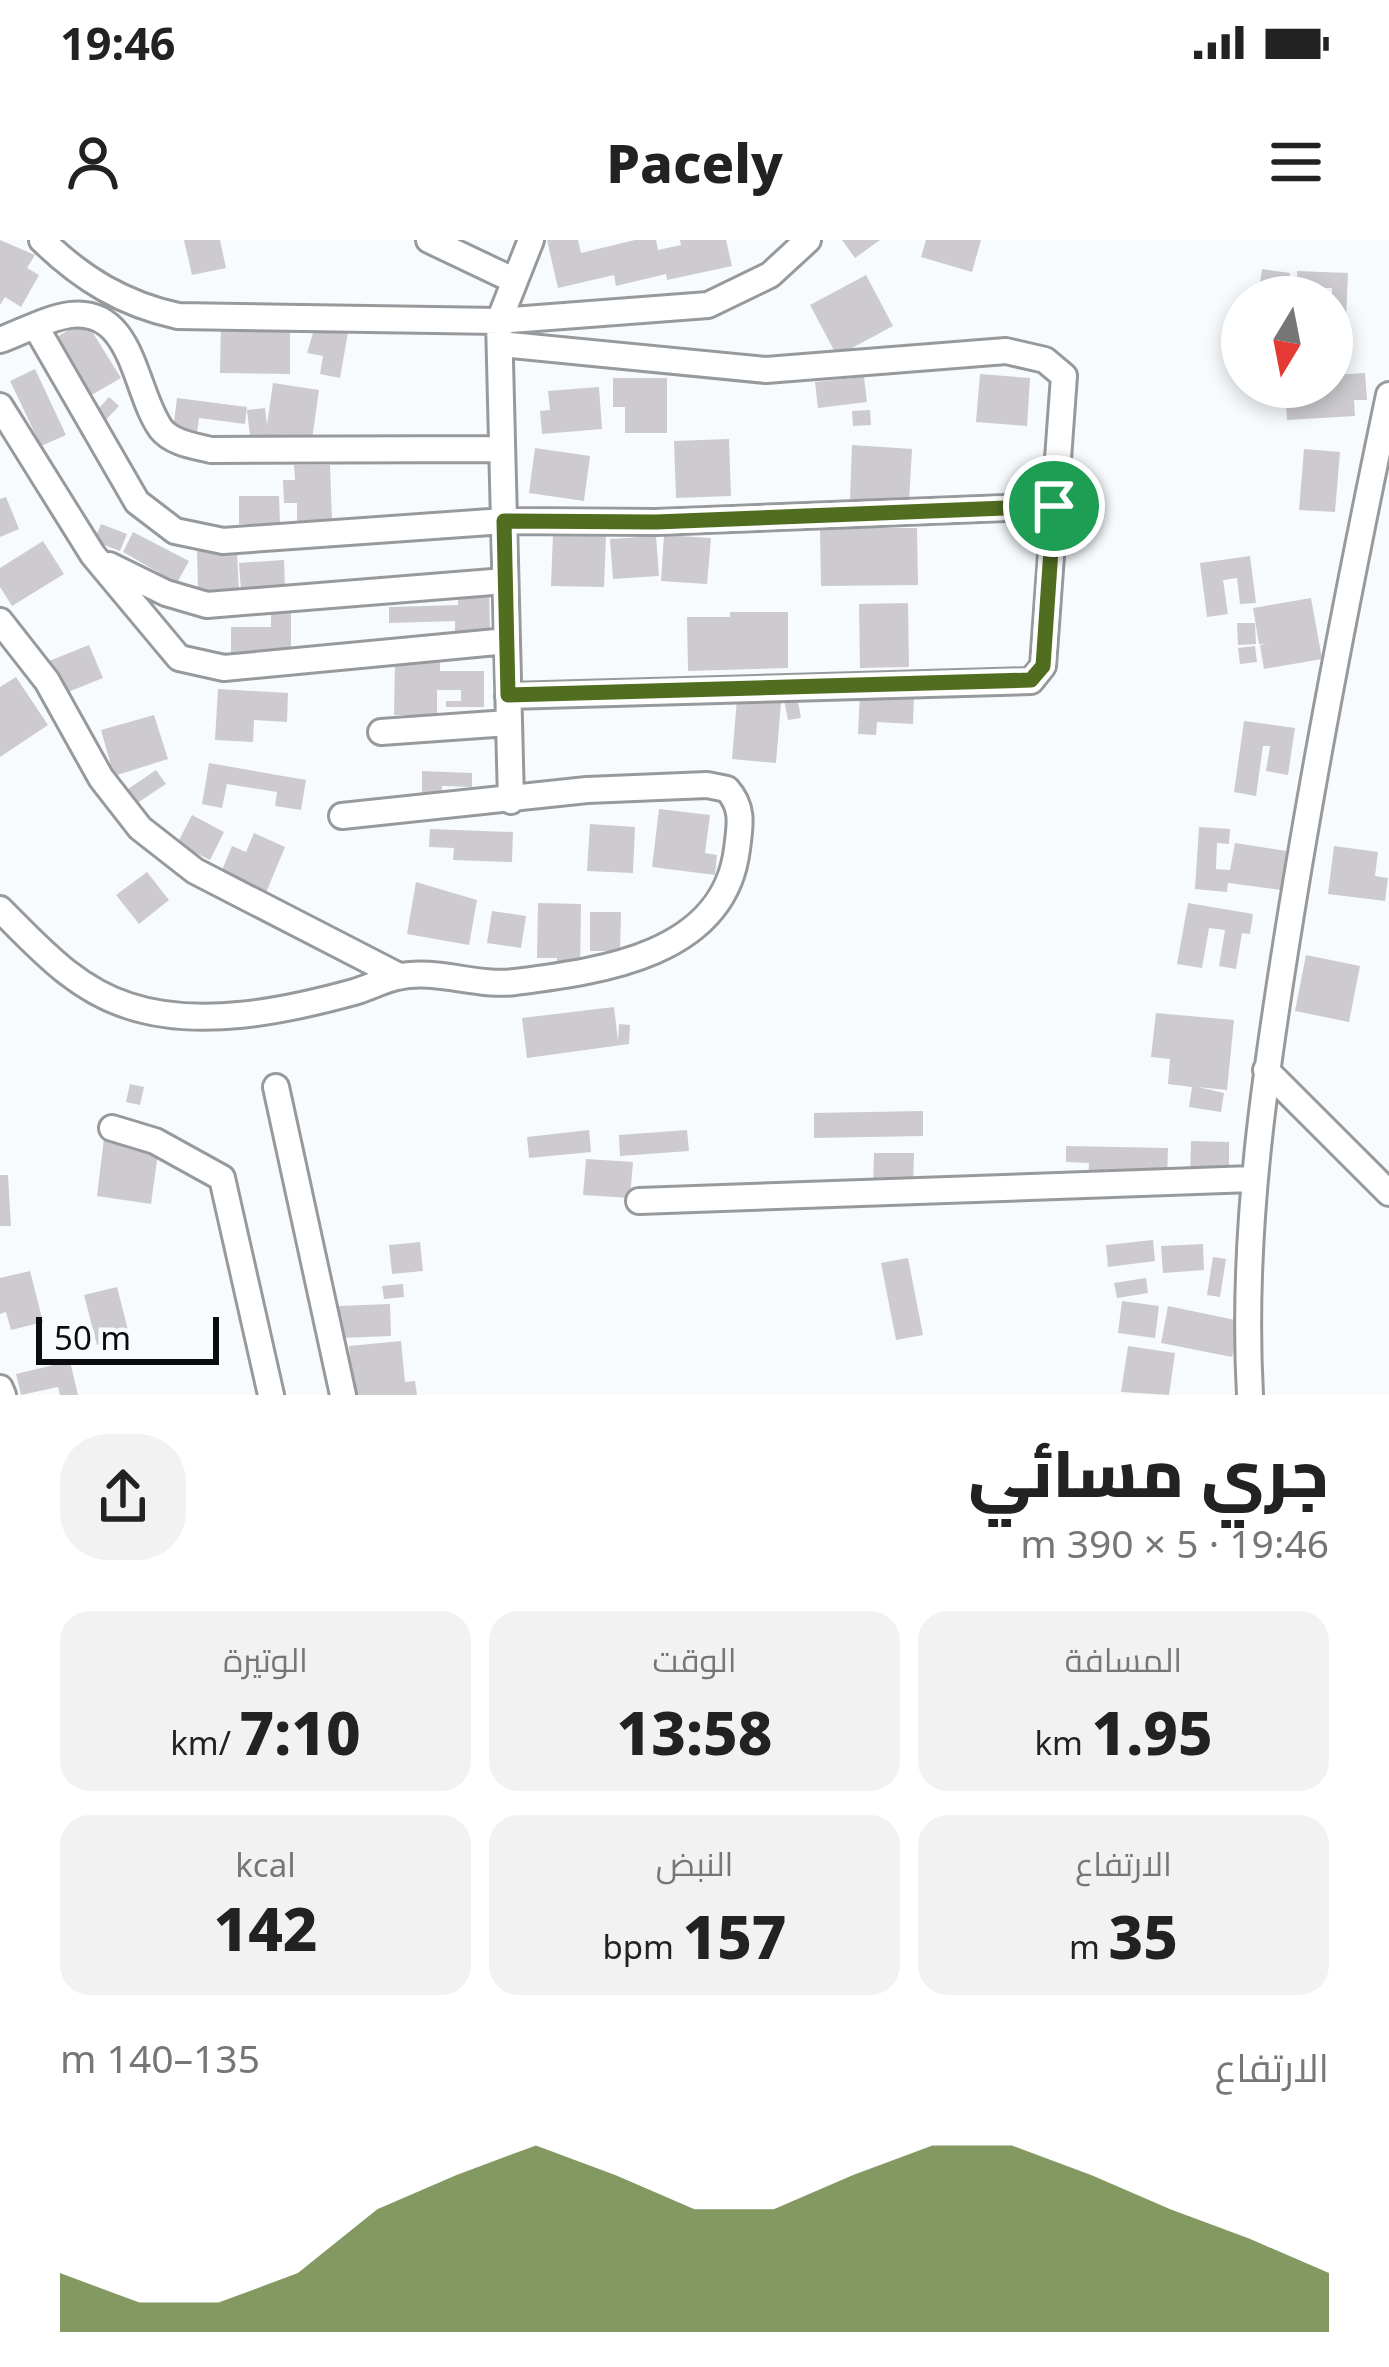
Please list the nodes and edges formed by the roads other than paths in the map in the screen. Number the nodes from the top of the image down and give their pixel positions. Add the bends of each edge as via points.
1 (41, 240) edge
2 (429, 240) edge
3 (531, 240) edge
4 (808, 240) edge
5 (513, 280) junction
6 (36, 327) junction
7 (499, 332) junction
8 (0, 340) edge
9 (1389, 395) edge
10 (0, 406) edge
11 (502, 449) junction
12 (1054, 506) junction
13 (504, 521) junction
14 (93, 556) junction
15 (506, 581) junction
16 (0, 621) edge
17 (507, 641) junction
18 (508, 695) junction
19 (508, 723) junction
20 (381, 732) dead end
21 (511, 801) junction
22 (342, 816) dead end
23 (0, 909) edge
24 (399, 976) junction
25 (1266, 1070) junction
26 (275, 1087) dead end
27 (112, 1128) dead end
28 (1252, 1179) junction
29 (1389, 1193) edge
30 (639, 1201) dead end
31 (272, 1395) edge
32 (343, 1395) edge
33 (1250, 1395) edge

1 - 7 street via 134,307 178,316
2 - 5 street
3 - 5 street
4 - 7 street via 770,275 708,304
5 - 7 street
6 - 8 street
6 - 11 street via 71,315 99,318 122,339 162,430 182,443 212,450
6 - 13 street via 137,502 175,531 223,541
7 - 11 street
7 - 12 street via 766,370 1006,351 1045,360 1064,376
9 - 25 street
10 - 14 street
11 - 13 street
12 - 13 street
12 - 18 street via 1043,666 1031,680
13 - 15 street
14 - 15 street via 208,605
14 - 17 street via 179,658 224,668
15 - 17 street
16 - 24 street via 140,828 195,871
17 - 18 street
18 - 19 street
19 - 20 street
19 - 21 street
21 - 22 street
21 - 24 street via 587,790 727,789 741,816 728,887 664,950 624,966 507,983
23 - 24 street via 94,993 166,1014 223,1016
25 - 28 street
25 - 29 street
26 - 32 street
27 - 31 street via 223,1178
28 - 30 street
28 - 33 street

